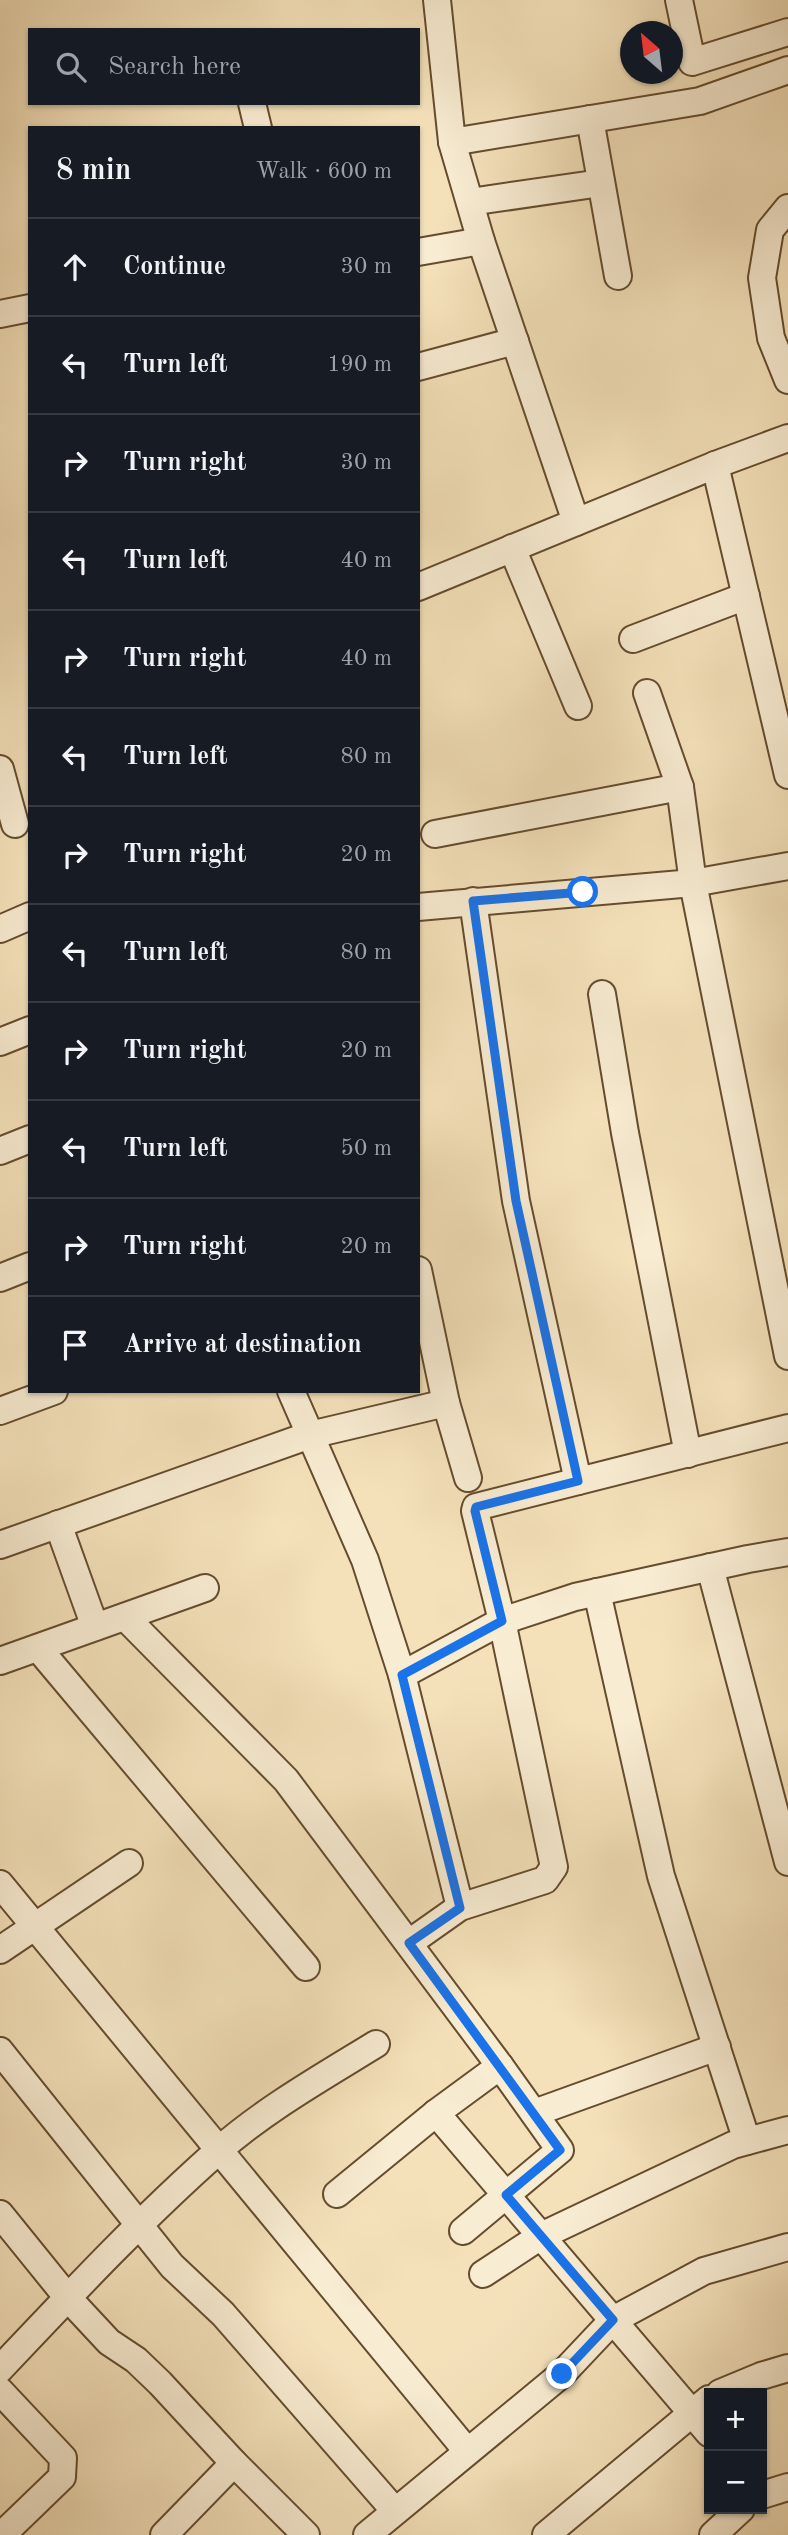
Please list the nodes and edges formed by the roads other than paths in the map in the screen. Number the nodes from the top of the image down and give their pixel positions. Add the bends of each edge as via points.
1 (437, 0) edge
2 (679, 0) edge
3 (788, 32) edge
4 (788, 70) edge
5 (252, 105) edge
6 (590, 119) junction
7 (258, 126) edge
8 (452, 142) junction
9 (601, 183) junction
10 (470, 202) junction
11 (788, 208) edge
12 (481, 241) junction
13 (420, 252) edge
14 (618, 276) dead end
15 (28, 309) edge
16 (0, 314) edge
17 (515, 341) junction
18 (420, 366) edge
19 (788, 380) edge
20 (788, 439) edge
21 (715, 465) junction
22 (576, 522) junction
23 (512, 548) junction
24 (420, 586) edge
25 (746, 596) junction
26 (633, 639) dead end
27 (648, 693) dead end
28 (578, 706) dead end
29 (0, 769) edge
30 (788, 775) edge
31 (680, 787) junction
32 (15, 823) edge
33 (435, 834) dead end
34 (788, 866) edge
35 (694, 883) junction
36 (473, 901) junction
37 (420, 907) edge
38 (28, 917) edge
39 (0, 929) edge
40 (602, 994) dead end
41 (28, 1031) edge
42 (0, 1042) edge
43 (28, 1140) edge
44 (0, 1151) edge
45 (28, 1267) edge
46 (0, 1278) edge
47 (420, 1280) edge
48 (788, 1356) edge
49 (46, 1393) edge
50 (292, 1393) edge
51 (446, 1403) junction
52 (2, 1404) edge
53 (788, 1428) edge
54 (310, 1435) junction
55 (688, 1454) junction
56 (468, 1478) dead end
57 (578, 1481) junction
58 (58, 1524) junction
59 (0, 1545) edge
60 (788, 1552) edge
61 (710, 1567) junction
62 (205, 1588) dead end
63 (597, 1592) junction
64 (125, 1617) junction
65 (502, 1621) junction
66 (95, 1627) junction
67 (37, 1648) junction
68 (0, 1661) edge
69 (402, 1675) junction
70 (788, 1862) edge
71 (129, 1863) dead end
72 (0, 1884) edge
73 (460, 1908) junction
74 (34, 1925) junction
75 (409, 1943) junction
76 (0, 1950) edge
77 (306, 1967) dead end
78 (376, 2043) dead end
79 (717, 2047) junction
80 (0, 2051) edge
81 (500, 2066) junction
82 (436, 2113) junction
83 (534, 2113) junction
84 (788, 2130) edge
85 (747, 2141) junction
86 (219, 2150) junction
87 (337, 2194) dead end
88 (506, 2195) junction
89 (0, 2214) edge
90 (140, 2226) junction
91 (463, 2231) dead end
92 (541, 2236) junction
93 (788, 2247) edge
94 (483, 2274) dead end
95 (68, 2298) junction
96 (613, 2320) junction
97 (788, 2368) edge
98 (0, 2369) edge
99 (732, 2388) edge
100 (0, 2390) edge
101 (700, 2406) edge
102 (467, 2451) junction
103 (234, 2463) junction
104 (788, 2487) edge
105 (767, 2493) edge
106 (395, 2511) junction
107 (736, 2514) edge
108 (2, 2535) edge
109 (164, 2535) edge
110 (306, 2535) edge
111 (367, 2535) edge
112 (546, 2535) edge
113 (713, 2535) edge

1 - 8 street
2 - 3 street via 692,62
4 - 6 street via 700,101
5 - 7 street
6 - 8 street
6 - 9 street
8 - 10 street
9 - 10 street
9 - 14 street
10 - 12 street
11 - 19 street via 770,230 762,278 771,338
12 - 13 street
12 - 17 street
15 - 16 street
17 - 18 street
17 - 22 street
20 - 21 street
21 - 22 street
21 - 25 street
22 - 23 street
23 - 24 street
23 - 28 street
25 - 26 street
25 - 30 street
27 - 31 street
29 - 32 street
31 - 33 street
31 - 35 street
34 - 35 street
35 - 36 street
35 - 48 street
36 - 37 street
36 - 57 street via 516,1201
38 - 39 street
40 - 55 street
41 - 42 street
43 - 44 street
45 - 46 street
47 - 51 street
49 - 52 street
50 - 54 street
51 - 54 street
51 - 56 street
53 - 55 street
54 - 58 street
54 - 69 street via 365,1560
55 - 57 street
57 - 65 street via 476,1507
58 - 59 street
58 - 66 street
60 - 61 street
61 - 63 street
61 - 70 street
62 - 64 street
63 - 65 street
63 - 79 street via 662,1876
64 - 66 street
64 - 75 street via 286,1780
65 - 69 street
65 - 73 street via 554,1867 545,1880
66 - 67 street
67 - 68 street
67 - 77 street
69 - 73 street
71 - 74 street
72 - 74 street
73 - 75 street
74 - 76 street
74 - 86 street
75 - 81 street
78 - 86 street via 300,2090
79 - 83 street
79 - 85 street
80 - 90 street
81 - 82 street
81 - 83 street
82 - 87 street
82 - 88 street
83 - 88 street via 560,2150
84 - 85 street
85 - 92 street
86 - 90 street
86 - 102 street
88 - 91 street
88 - 92 street
89 - 95 street
90 - 95 street
90 - 106 street
92 - 94 street
92 - 96 street
93 - 96 street via 704,2271
95 - 98 street
95 - 103 street via 109,2342 160,2383
96 - 101 street
96 - 102 street via 562,2374
97 - 99 street
100 - 108 street via 63,2458 62,2477
101 - 112 street
102 - 106 street
103 - 109 street
103 - 110 street
104 - 105 street
106 - 111 street
107 - 113 street

